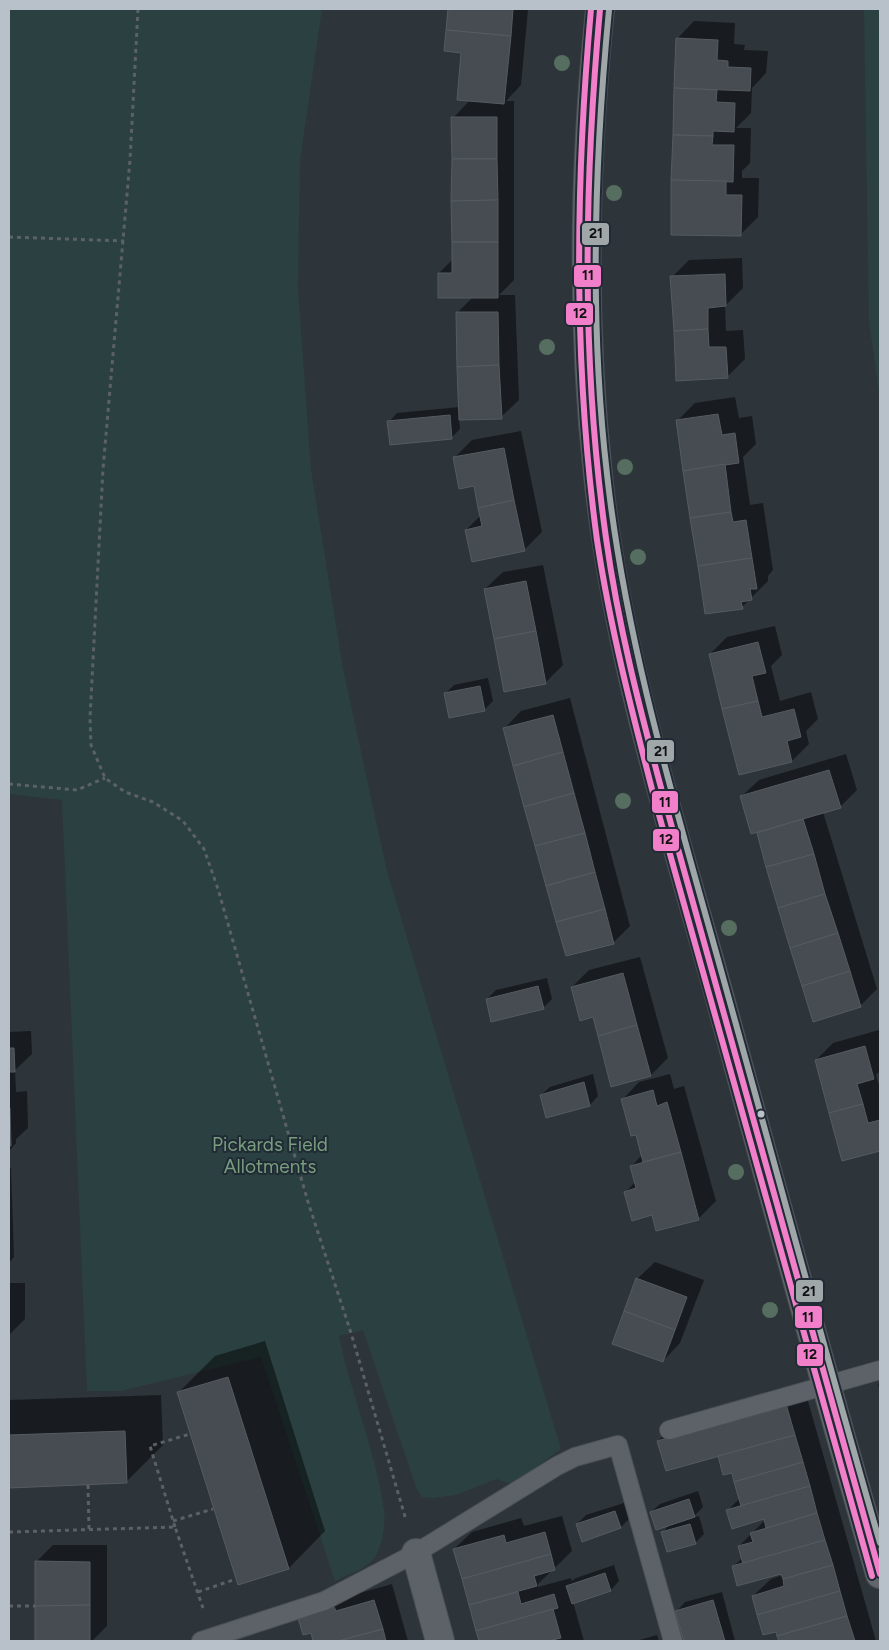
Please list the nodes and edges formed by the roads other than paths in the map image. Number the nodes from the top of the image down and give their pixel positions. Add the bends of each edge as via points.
1 (600, 9) edge
2 (880, 1370) edge
3 (826, 1385) junction
4 (669, 1430) dead end
5 (416, 1553) junction
6 (880, 1574) edge
7 (207, 1640) edge
8 (440, 1641) edge
9 (673, 1641) edge

1 - 3 street via 586,212 586,302 596,460 612,570 626,652 655,766
2 - 3 lane
3 - 4 lane
3 - 6 street
5 - 7 lane via 324,1601
5 - 8 street
5 - 9 lane via 557,1466 575,1457 618,1445

